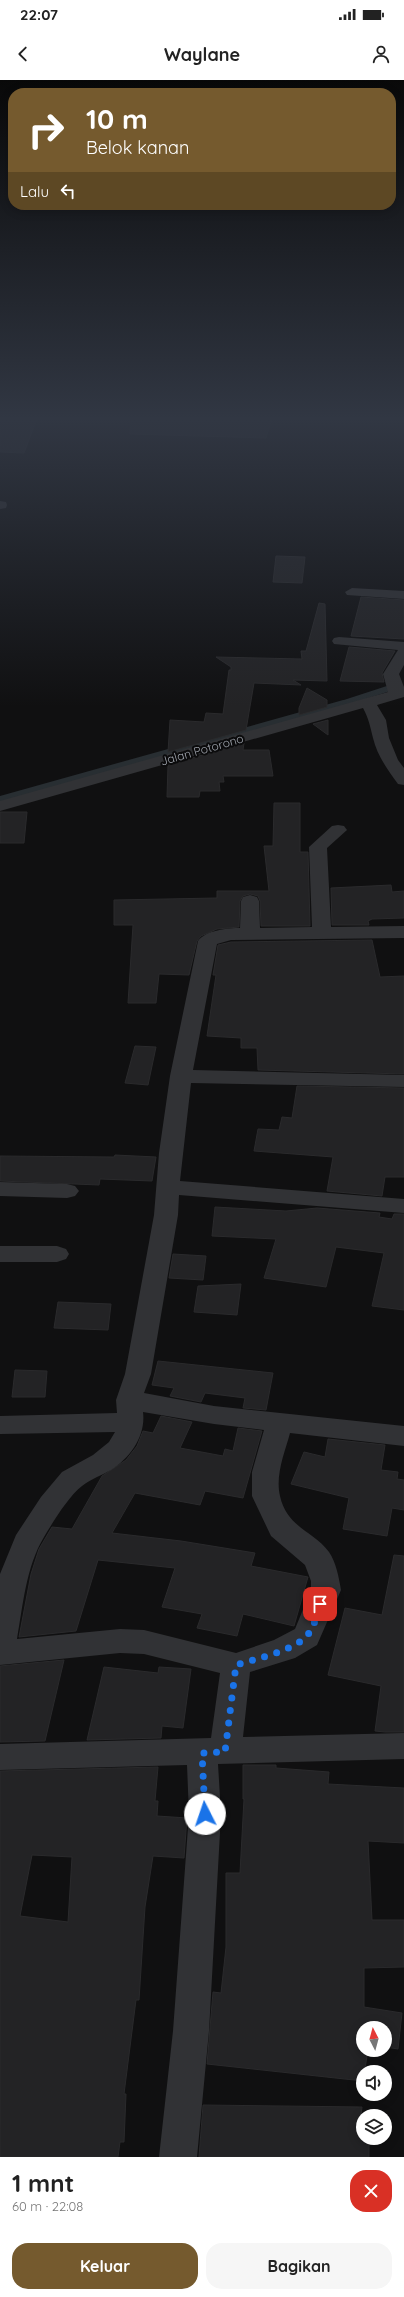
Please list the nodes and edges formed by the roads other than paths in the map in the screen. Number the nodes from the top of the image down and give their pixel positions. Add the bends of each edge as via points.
1 (352, 592) dead end
2 (404, 595) edge
3 (339, 641) dead end
4 (404, 646) edge
5 (404, 652) edge
6 (401, 693) edge
7 (368, 703) junction
8 (386, 747) junction
9 (404, 749) edge
10 (404, 780) edge
11 (0, 806) edge
12 (338, 830) dead end
13 (250, 901) dead end
14 (322, 932) junction
15 (404, 932) edge
16 (250, 935) junction
17 (182, 1076) junction
18 (404, 1082) edge
19 (167, 1187) junction
20 (0, 1189) edge
21 (67, 1191) dead end
22 (404, 1206) edge
23 (0, 1254) edge
24 (57, 1254) dead end
25 (130, 1411) junction
26 (279, 1422) junction
27 (0, 1425) edge
28 (404, 1436) edge
29 (0, 1653) edge
30 (236, 1665) junction
31 (404, 1746) edge
32 (213, 1752) junction
33 (0, 1757) edge
34 (178, 2157) edge

1 - 2 street
3 - 4 street
5 - 6 street via 391,674
6 - 7 street, Jalan Potorono
7 - 8 street via 378,720 381,738
7 - 11 street, Jalan Potorono
8 - 9 street
8 - 10 street via 390,761
12 - 14 street via 318,847
13 - 16 street
14 - 15 street
14 - 16 street
16 - 17 street via 229,934 208,941
17 - 18 street
17 - 19 street
19 - 22 street
19 - 25 street via 166,1214
20 - 21 street
23 - 24 street
25 - 26 street via 214,1415
25 - 27 street
25 - 29 street via 126,1438 119,1449 103,1462 72,1479 51,1504 30,1536 13,1578
26 - 28 street
26 - 30 street via 266,1472 266,1496 281,1528 318,1559 326,1581 326,1590 306,1636 284,1649
29 - 30 street via 120,1641 144,1642
30 - 32 street
31 - 32 street
32 - 33 street
32 - 34 street via 205,1814 191,2031

